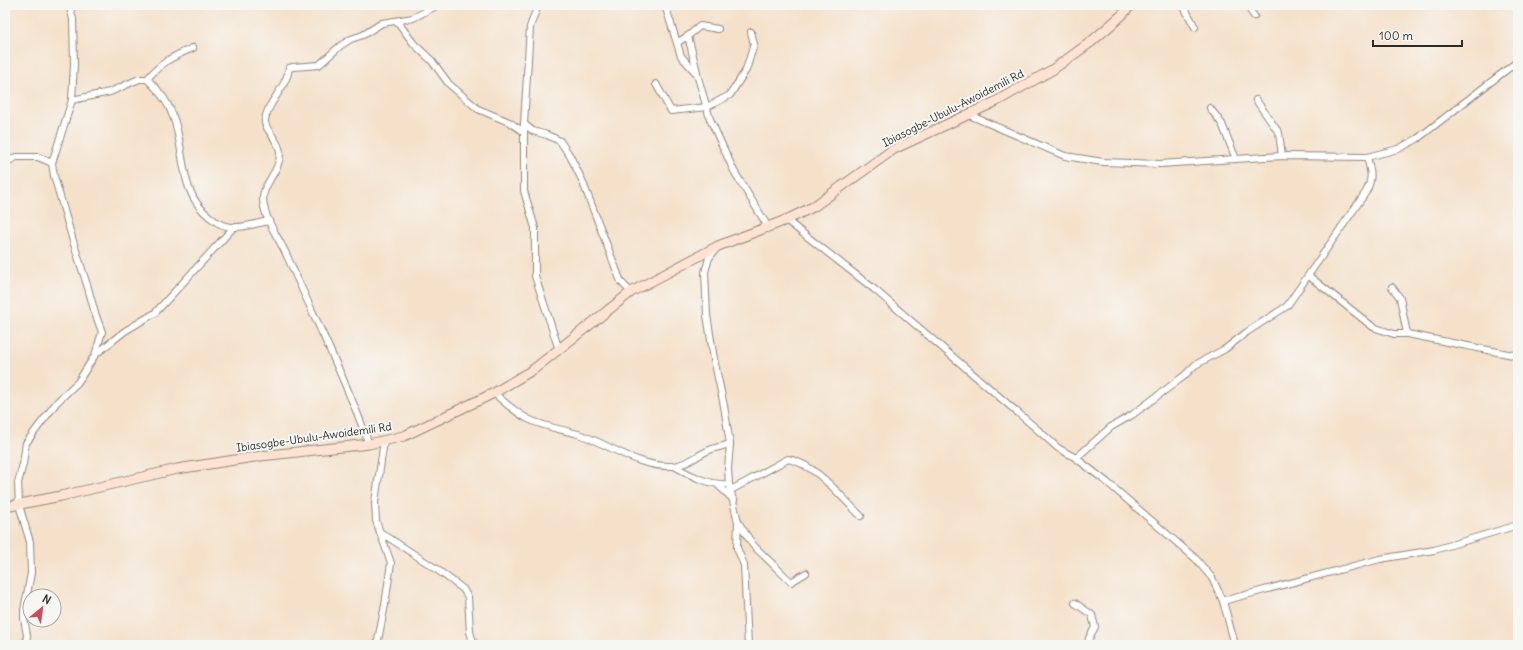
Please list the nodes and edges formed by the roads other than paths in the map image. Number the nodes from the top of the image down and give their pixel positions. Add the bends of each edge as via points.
1 (69, 5) edge
2 (438, 5) edge
3 (538, 5) edge
4 (665, 5) edge
5 (1131, 5) edge
6 (1183, 5) edge
7 (1246, 5) edge
8 (1254, 16) dead end
9 (397, 21) junction
10 (1194, 27) dead end
11 (718, 29) dead end
12 (751, 32) dead end
13 (688, 36) junction
14 (678, 42) junction
15 (193, 48) dead end
16 (1518, 62) edge
17 (697, 74) junction
18 (147, 79) junction
19 (656, 84) dead end
20 (72, 100) junction
21 (1256, 100) dead end
22 (707, 107) junction
23 (1210, 108) dead end
24 (969, 115) junction
25 (524, 124) junction
26 (524, 132) junction
27 (1282, 156) junction
28 (1367, 156) junction
29 (1236, 159) junction
30 (5, 163) edge
31 (52, 163) junction
32 (269, 220) junction
33 (786, 220) junction
34 (768, 227) junction
35 (233, 228) junction
36 (718, 246) junction
37 (698, 256) junction
38 (706, 268) junction
39 (1309, 276) junction
40 (1392, 287) dead end
41 (631, 292) junction
42 (1407, 334) junction
43 (102, 338) junction
44 (108, 344) junction
45 (559, 350) junction
46 (95, 355) junction
47 (1518, 356) edge
48 (494, 393) junction
49 (384, 441) junction
50 (369, 444) junction
51 (730, 444) junction
52 (1076, 458) junction
53 (674, 466) junction
54 (717, 484) junction
55 (730, 487) junction
56 (734, 500) junction
57 (19, 505) junction
58 (5, 507) edge
59 (861, 516) dead end
60 (738, 522) junction
61 (1518, 525) edge
62 (380, 532) junction
63 (806, 573) dead end
64 (1222, 601) junction
65 (1075, 603) dead end
66 (26, 645) edge
67 (377, 645) edge
68 (474, 645) edge
69 (748, 645) edge
70 (1088, 645) edge
71 (1235, 645) edge

1 - 20 street via 73,19
2 - 9 street via 413,18
3 - 25 street via 530,27
4 - 14 street
5 - 24 street, Ibiasogbe-Ubulu-Awoidemili Rd via 1091,42 1052,70
6 - 10 street
7 - 8 street
9 - 26 street via 449,84 478,109 509,122
9 - 32 street via 382,23 352,39 319,65 290,68 286,83 265,118 265,124 280,149 278,166 263,194
11 - 13 street via 700,26
12 - 22 street via 754,44 746,70 730,95
13 - 14 street
13 - 17 street
14 - 17 street via 681,56
15 - 18 street via 172,57
16 - 28 street via 1417,139 1398,149
17 - 22 street
18 - 20 street via 134,81 110,92
18 - 35 street via 165,100 174,118 183,170 195,203 220,226
19 - 22 street via 671,111
20 - 31 street
21 - 27 street via 1279,133
22 - 34 street via 734,171
23 - 29 street via 1222,124
24 - 29 street via 1066,156 1103,162 1160,164
24 - 33 street, Ibiasogbe-Ubulu-Awoidemili Rd via 894,149 813,207
25 - 26 street
25 - 41 street via 533,131 560,141 570,156 582,180 621,282
26 - 45 street via 524,191 534,228 535,276
27 - 28 street
27 - 29 street
28 - 39 street via 1371,172 1366,192
30 - 31 street via 16,157 38,157
31 - 43 street
32 - 35 street
32 - 50 street via 326,340
33 - 34 street, Ibiasogbe-Ubulu-Awoidemili Rd
33 - 52 street via 874,289 1058,448
34 - 36 street, Ibiasogbe-Ubulu-Awoidemili Rd
35 - 44 street via 155,313
36 - 37 street, Ibiasogbe-Ubulu-Awoidemili Rd
36 - 38 street via 709,258
37 - 38 street
37 - 41 street, Ibiasogbe-Ubulu-Awoidemili Rd
38 - 51 street via 707,315
39 - 42 street via 1373,327 1394,334
39 - 52 street via 1287,306 1225,349 1195,365 1132,415 1111,427
40 - 42 street via 1400,298
41 - 45 street, Ibiasogbe-Ubulu-Awoidemili Rd
42 - 47 street
43 - 44 street via 103,342
43 - 46 street
44 - 46 street
45 - 48 street, Ibiasogbe-Ubulu-Awoidemili Rd via 534,369
46 - 57 street via 78,382 57,402 26,443 18,483
48 - 49 street, Ibiasogbe-Ubulu-Awoidemili Rd via 404,436
48 - 53 street via 517,413 530,420 578,434 644,462
49 - 50 street, Ibiasogbe-Ubulu-Awoidemili Rd
49 - 62 street via 375,502 376,521
50 - 57 street, Ibiasogbe-Ubulu-Awoidemili Rd via 176,469
51 - 53 street
51 - 55 street
52 - 64 street via 1191,554 1212,578
53 - 54 street
54 - 55 street
54 - 56 street
55 - 56 street
55 - 59 street via 788,459 798,461 822,478
56 - 60 street
57 - 58 street, Ibiasogbe-Ubulu-Awoidemili Rd
57 - 66 street via 30,542 31,573 24,610
60 - 63 street via 754,545 792,582
60 - 69 street via 737,548 744,565
61 - 64 street via 1434,550 1380,559
62 - 67 street via 391,563
62 - 68 street via 463,589 468,597 470,632
64 - 71 street
65 - 70 street via 1092,615 1095,627

